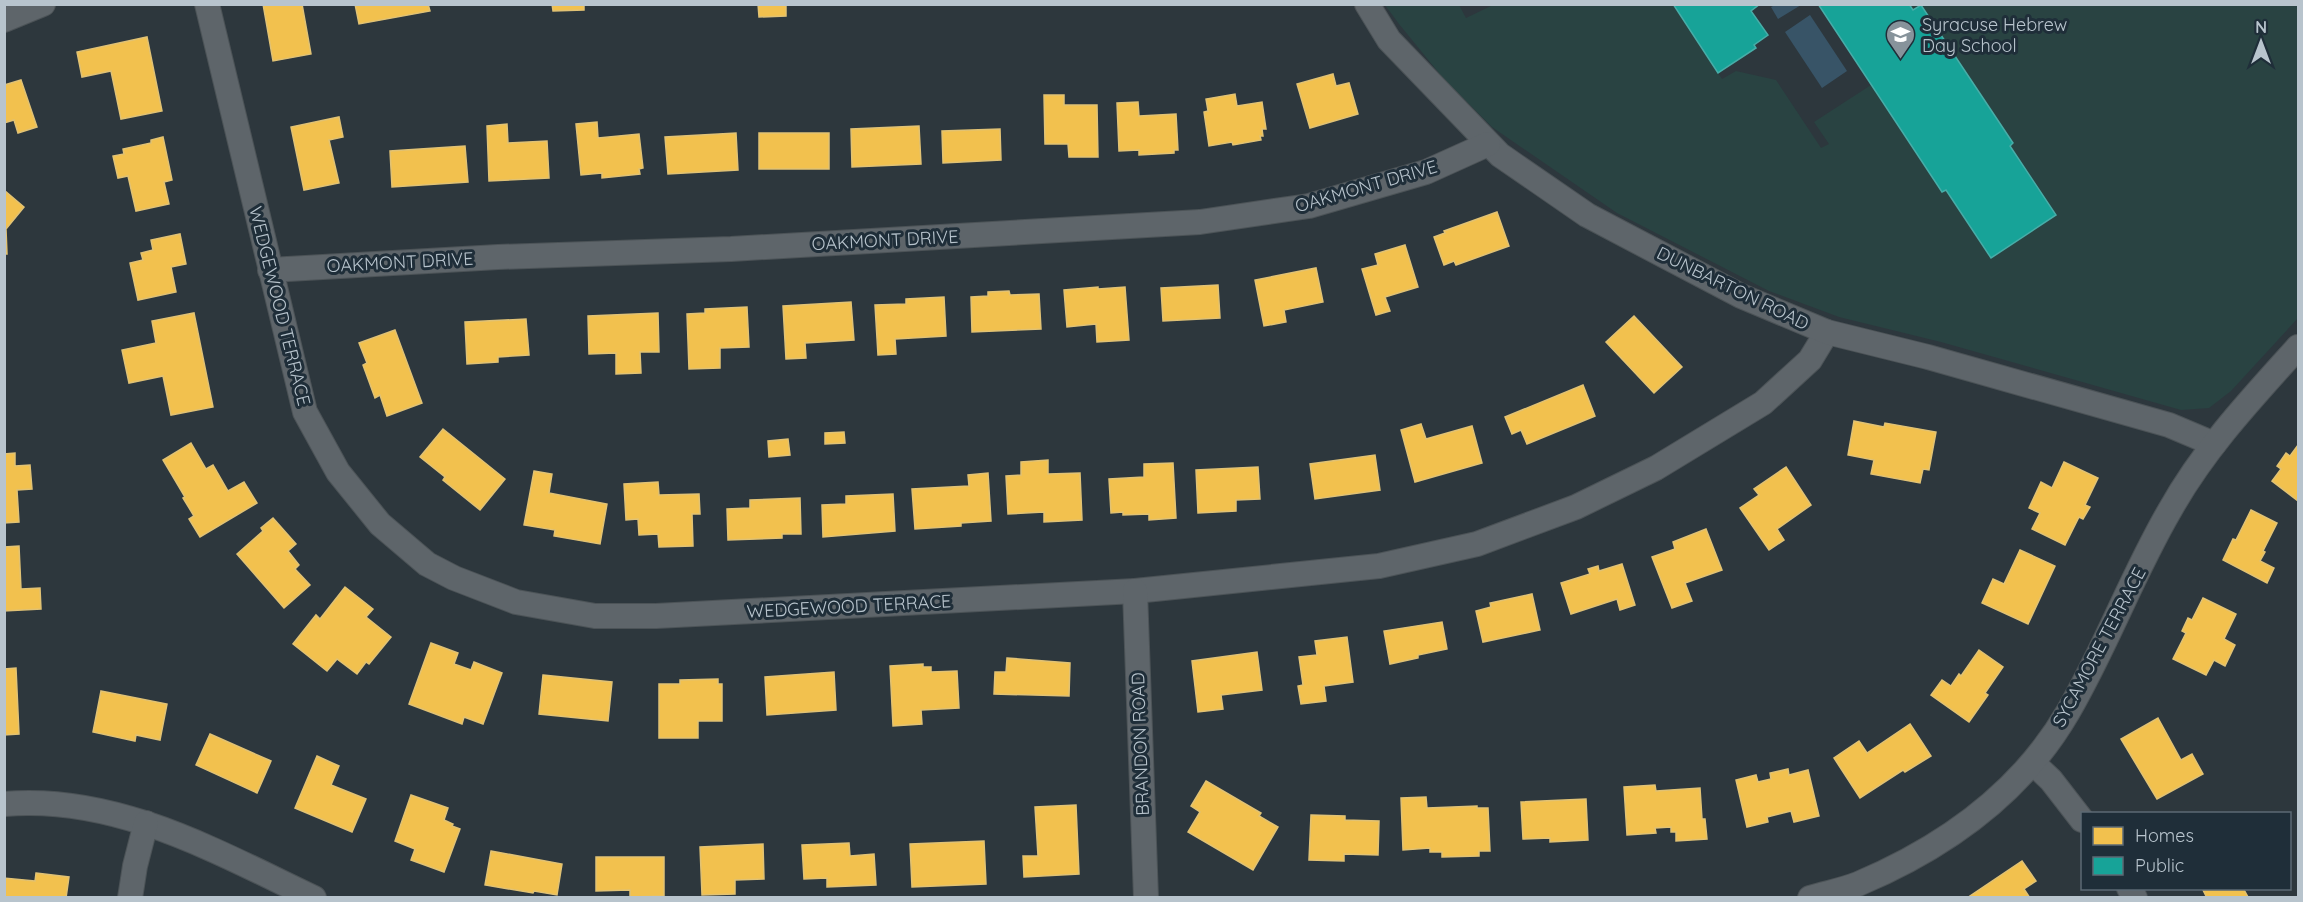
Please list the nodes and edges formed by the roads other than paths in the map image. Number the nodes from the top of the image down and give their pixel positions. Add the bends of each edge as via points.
1 (44, 4) edge
2 (207, 4) edge
3 (1367, 4) edge
4 (4, 20) edge
5 (1488, 144) junction
6 (270, 270) junction
7 (1827, 332) junction
8 (2298, 347) edge
9 (2214, 444) junction
10 (1135, 591) junction
11 (2033, 763) junction
12 (4, 804) edge
13 (2081, 819) edge
14 (146, 823) junction
15 (130, 897) edge
16 (314, 897) edge
17 (1146, 897) edge
18 (1810, 897) edge

1 - 4 street
2 - 6 street, WEDGEWOOD TERRACE
3 - 5 street, DUNBARTON ROAD via 1389,40
5 - 6 street, OAKMONT DRIVE via 1426,172 1310,206 1200,222
5 - 7 street, DUNBARTON ROAD via 1587,215 1741,296
6 - 10 street, WEDGEWOOD TERRACE via 305,412 338,472 380,524 427,564 516,602 595,616 656,616
7 - 9 street, DUNBARTON ROAD via 2169,425
7 - 10 street, WEDGEWOOD TERRACE via 1810,360 1763,403 1656,468 1576,507 1477,544 1379,566
8 - 9 street, SYCAMORE TERRACE
9 - 11 street, SYCAMORE TERRACE via 2170,509 2068,713
10 - 17 street, BRANDON ROAD
11 - 13 street
11 - 18 street, SYCAMORE TERRACE via 1999,799 1926,851 1856,885
12 - 14 street via 87,807
14 - 15 street
14 - 16 street

